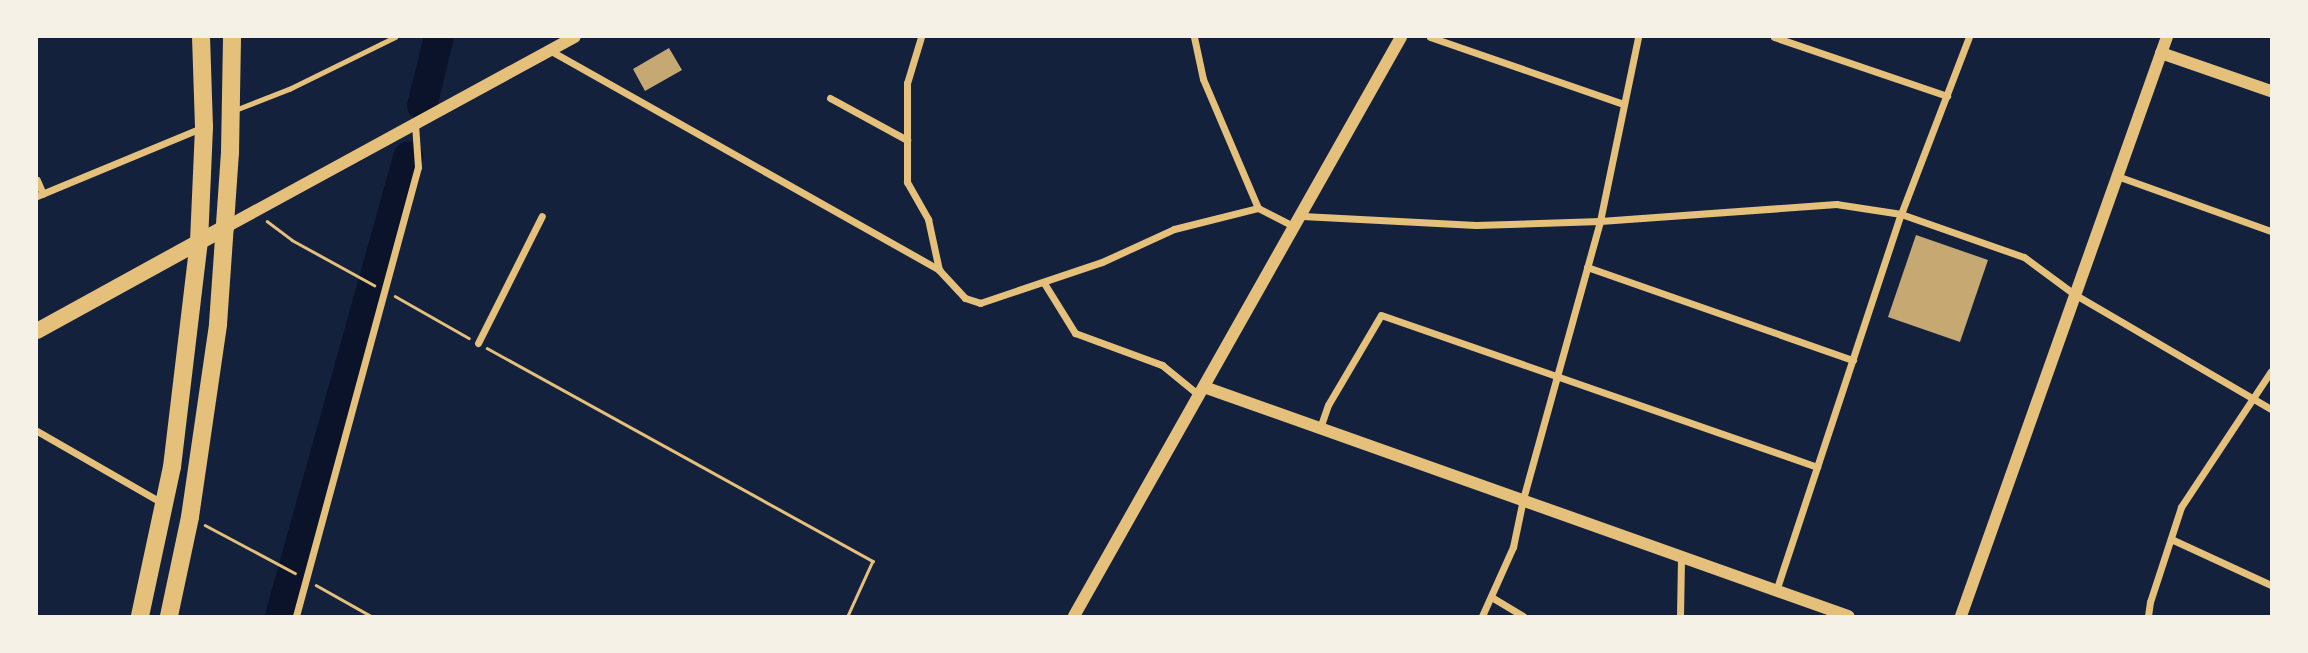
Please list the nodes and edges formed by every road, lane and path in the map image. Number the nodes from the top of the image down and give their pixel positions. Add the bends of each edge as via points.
1 (201, 37) edge
2 (232, 37) edge
3 (395, 37) edge
4 (575, 37) edge
5 (921, 37) edge
6 (1194, 37) edge
7 (1401, 37) edge
8 (1430, 37) edge
9 (1638, 37) edge
10 (1774, 37) edge
11 (1969, 37) edge
12 (2167, 37) edge
13 (1792, 40) edge
14 (550, 51) junction
15 (2161, 53) junction
16 (2271, 91) edge
17 (1947, 96) junction
18 (830, 98) dead end
19 (1624, 104) junction
20 (232, 111) junction
21 (415, 124) junction
22 (204, 127) junction
23 (907, 141) junction
24 (2117, 176) junction
25 (37, 180) edge
26 (40, 195) edge
27 (268, 204) junction
28 (1258, 208) junction
29 (1901, 214) junction
30 (542, 216) dead end
31 (1298, 221) junction
32 (1600, 221) junction
33 (226, 227) junction
34 (2271, 231) edge
35 (199, 242) junction
36 (1587, 267) junction
37 (939, 270) junction
38 (1044, 283) junction
39 (384, 290) junction
40 (2074, 293) junction
41 (37, 331) edge
42 (478, 343) junction
43 (1853, 360) junction
44 (2271, 371) edge
45 (1557, 376) junction
46 (1202, 391) junction
47 (2251, 399) junction
48 (2271, 409) edge
49 (1320, 428) junction
50 (37, 431) edge
51 (1817, 467) junction
52 (1523, 499) junction
53 (166, 505) junction
54 (190, 517) junction
55 (2171, 539) junction
56 (1681, 556) junction
57 (306, 579) junction
58 (2271, 585) edge
59 (1776, 591) junction
60 (1493, 598) junction
61 (140, 616) edge
62 (169, 616) edge
63 (296, 616) edge
64 (371, 616) edge
65 (848, 616) edge
66 (1074, 616) edge
67 (1482, 616) edge
68 (1523, 616) edge
69 (1679, 616) edge
70 (1848, 616) edge
71 (1961, 616) edge
72 (2148, 616) edge

1 - 22 highway
2 - 20 highway
3 - 20 lane via 289,89
4 - 14 street
5 - 23 street via 907,83
6 - 28 street via 1203,79
7 - 31 street
8 - 19 street
9 - 19 street
10 - 13 street
11 - 17 street
12 - 15 street
13 - 17 street
14 - 21 street
14 - 37 street
15 - 16 street
15 - 24 street
17 - 29 street
18 - 23 street
19 - 32 street
20 - 33 highway
21 - 27 street
21 - 39 street via 418,167
22 - 26 street
22 - 35 highway
23 - 37 street via 907,182 928,219
24 - 34 street
24 - 40 street
25 - 26 street
27 - 33 street
27 - 39 path via 266,223
28 - 31 street
28 - 38 street via 1174,229
29 - 32 street via 1836,204
29 - 40 street via 2024,257
29 - 43 street
30 - 42 street
31 - 32 street via 1476,225
31 - 46 street
32 - 36 street
33 - 35 main road
33 - 54 highway via 218,324
35 - 41 main road
35 - 53 highway
36 - 43 street
36 - 45 street
37 - 38 street via 965,298 980,303
38 - 46 street via 1075,333 1162,365
39 - 42 path
39 - 57 street
40 - 47 street
40 - 71 street
42 - 65 path via 873,561
43 - 51 street
44 - 47 street
45 - 49 street via 1381,315 1328,405
45 - 51 street
45 - 52 street
46 - 49 street
46 - 66 street
47 - 48 street
47 - 55 street via 2181,507
49 - 52 street
50 - 53 street
51 - 59 street
52 - 56 street
52 - 60 street via 1513,547
53 - 61 highway
54 - 57 path
54 - 62 highway
55 - 58 street
55 - 72 street
56 - 59 street
56 - 69 street
57 - 63 street
57 - 64 path
59 - 70 street
60 - 67 street
60 - 68 street

